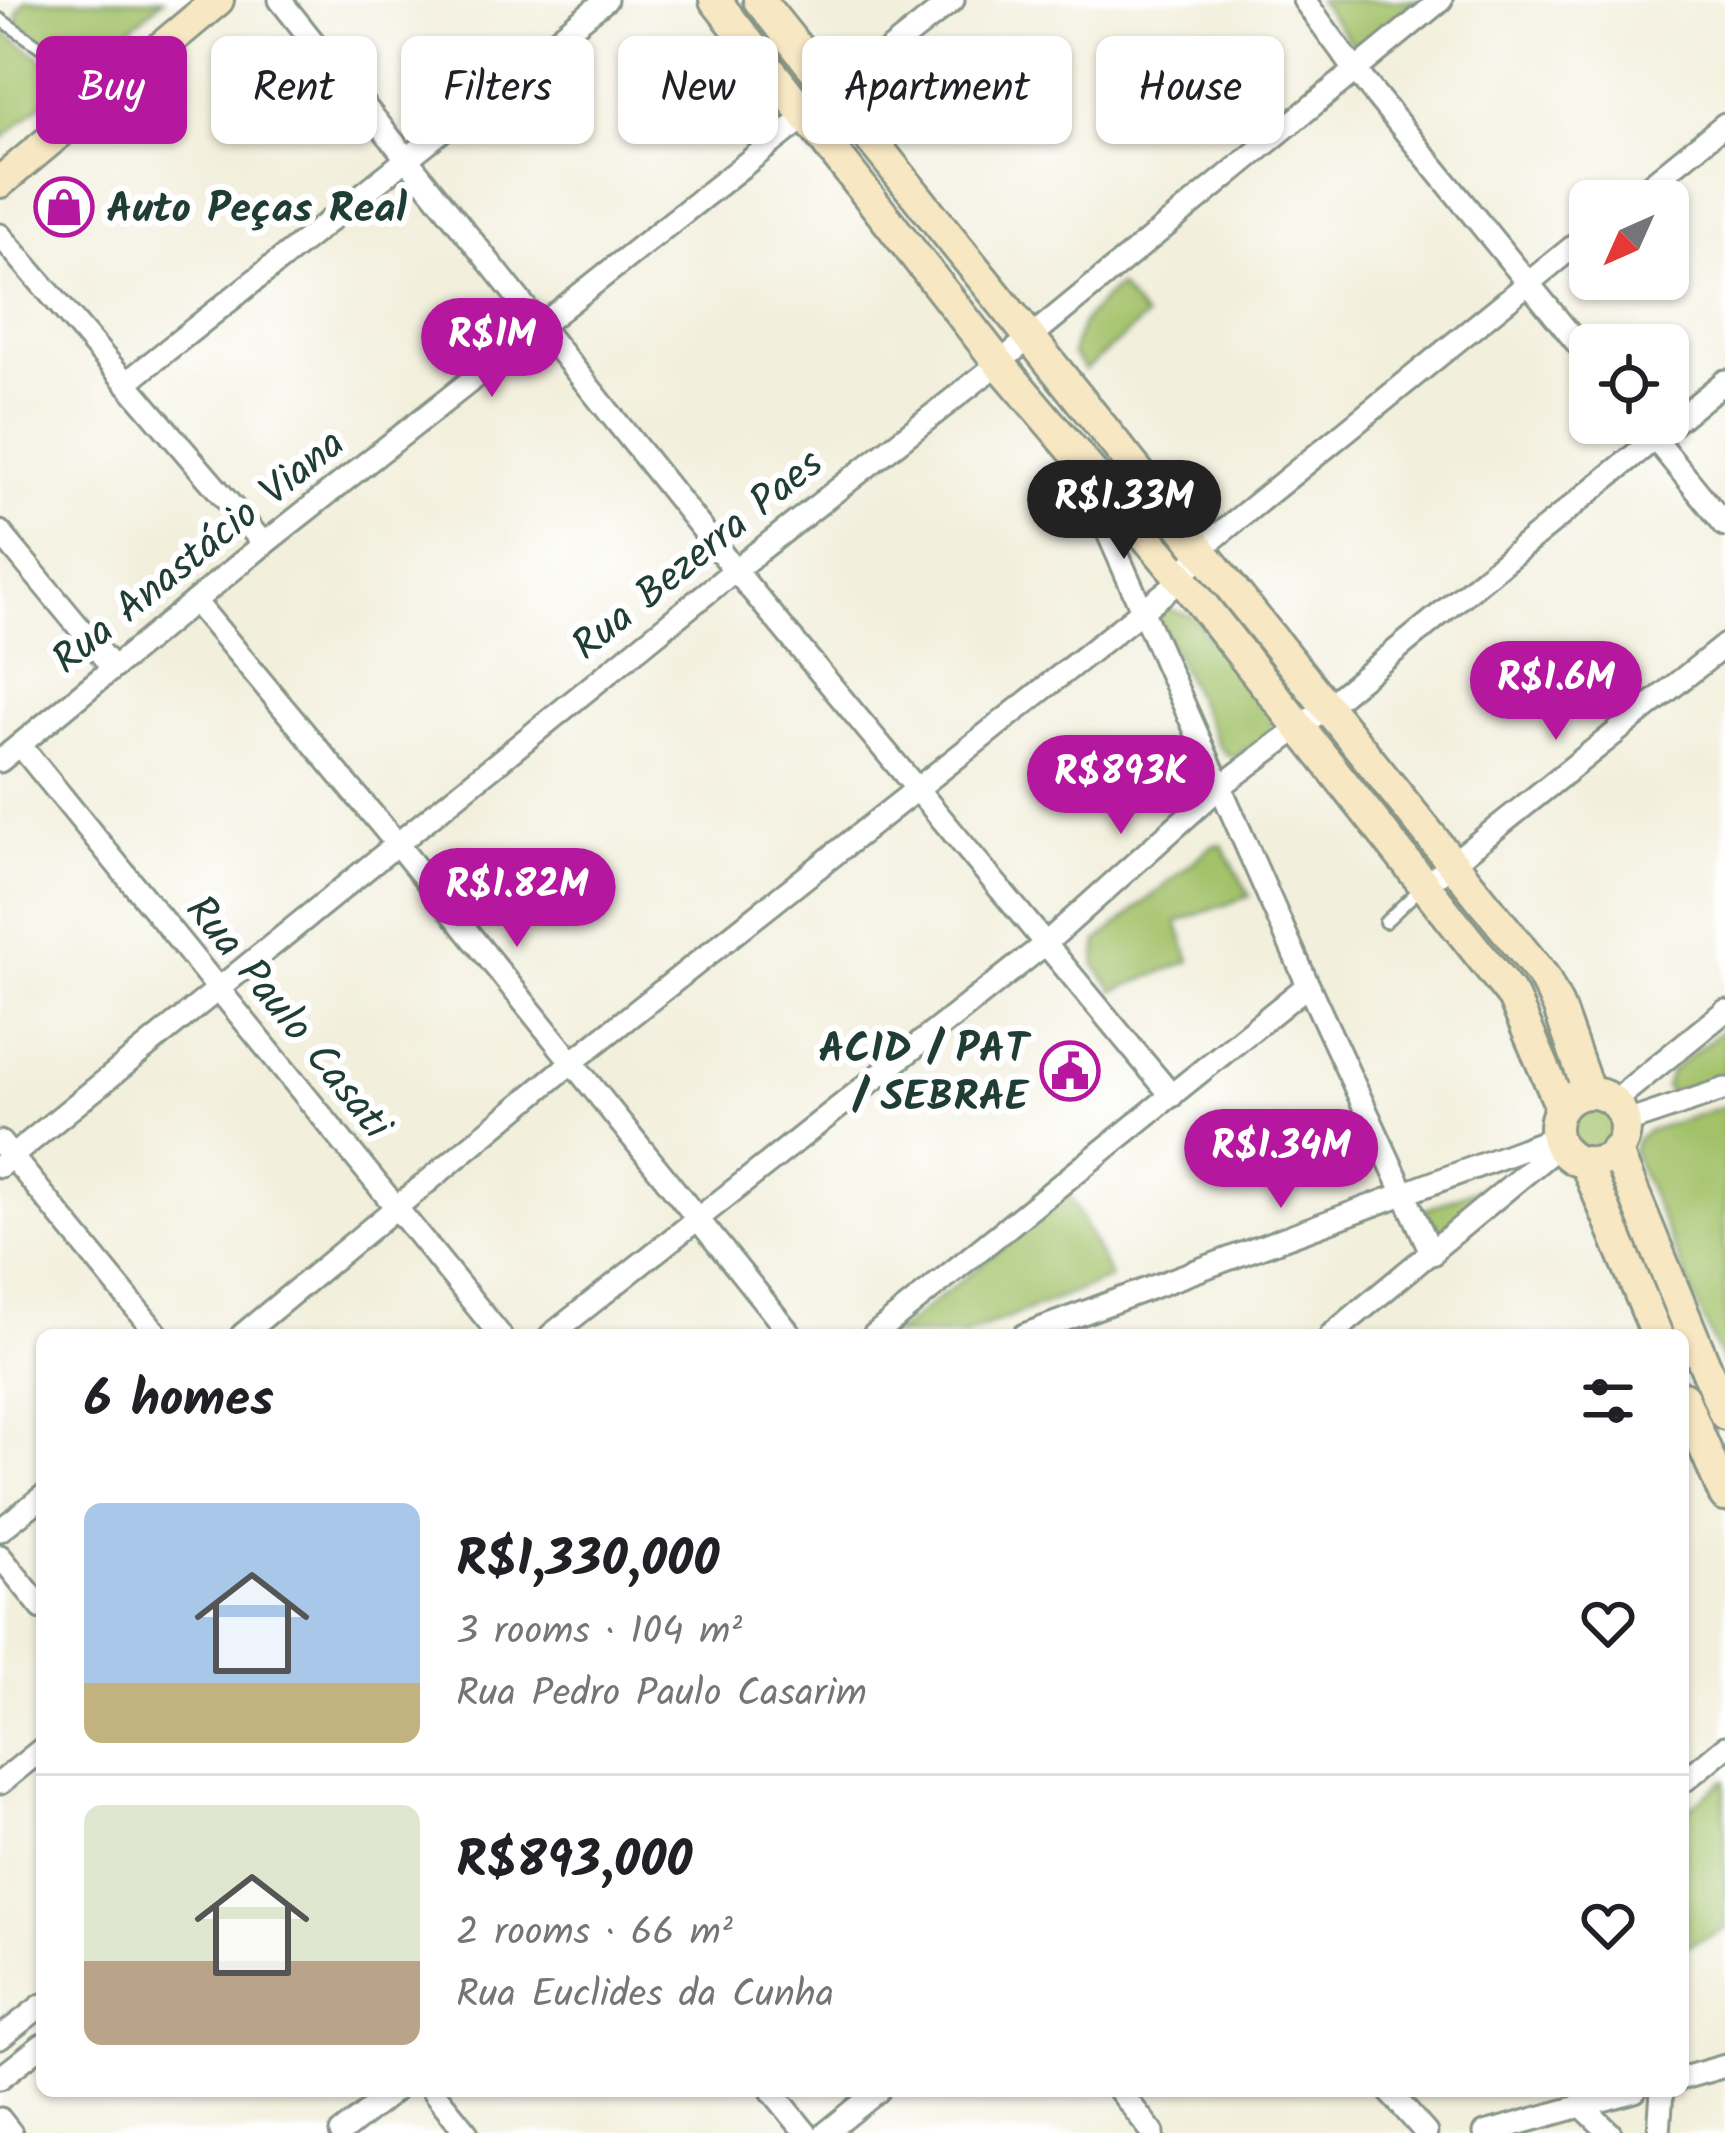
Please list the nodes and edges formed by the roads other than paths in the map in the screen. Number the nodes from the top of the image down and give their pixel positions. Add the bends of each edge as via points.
1 (218, 0) edge
2 (280, 0) edge
3 (606, 0) edge
4 (715, 0) edge
5 (759, 0) edge
6 (953, 0) edge
7 (1304, 0) edge
8 (1441, 0) edge
9 (0, 19) edge
10 (173, 36) edge
11 (906, 36) edge
12 (36, 44) edge
13 (802, 53) edge
14 (1356, 71) junction
15 (802, 110) edge
16 (802, 116) edge
17 (1725, 124) edge
18 (43, 144) edge
19 (828, 144) edge
20 (875, 144) edge
21 (407, 158) junction
22 (1656, 180) edge
23 (0, 182) edge
24 (0, 235) edge
25 (1569, 250) edge
26 (1528, 283) junction
27 (540, 325) junction
28 (1569, 333) edge
29 (1028, 336) junction
30 (999, 363) junction
31 (1725, 381) edge
32 (126, 383) junction
33 (1689, 404) edge
34 (1068, 443) junction
35 (1633, 444) edge
36 (1659, 444) edge
37 (1725, 525) edge
38 (0, 532) edge
39 (264, 544) junction
40 (1202, 548) junction
41 (735, 570) junction
42 (1182, 579) junction
43 (196, 604) junction
44 (1142, 607) junction
45 (1725, 645) edge
46 (112, 667) junction
47 (1328, 706) junction
48 (1299, 725) junction
49 (20, 746) junction
50 (0, 761) edge
51 (1221, 786) junction
52 (918, 789) junction
53 (397, 844) junction
54 (1453, 861) junction
55 (1424, 886) junction
56 (1384, 922) dead end
57 (1045, 944) junction
58 (1308, 985) junction
59 (218, 990) junction
60 (1725, 1011) edge
61 (571, 1063) junction
62 (1725, 1089) edge
63 (1172, 1096) junction
64 (1611, 1117) junction
65 (1565, 1138) junction
66 (4, 1155) edge
67 (1404, 1196) junction
68 (398, 1209) junction
69 (698, 1219) junction
70 (1432, 1254) junction
71 (153, 1329) edge
72 (249, 1329) edge
73 (495, 1329) edge
74 (559, 1329) edge
75 (786, 1329) edge
76 (881, 1329) edge
77 (1040, 1329) edge
78 (1338, 1329) edge
79 (1654, 1329) edge
80 (1724, 1410) edge
81 (1689, 1432) edge
82 (1725, 1496) edge
83 (36, 1501) edge
84 (0, 1530) edge
85 (0, 1556) edge
86 (36, 1601) edge
87 (1725, 1747) edge
88 (36, 1754) edge
89 (1689, 1777) edge
90 (0, 1783) edge
91 (36, 2010) edge
92 (0, 2038) edge
93 (36, 2050) edge
94 (1725, 2066) edge
95 (1689, 2076) edge
96 (0, 2078) edge
97 (386, 2097) edge
98 (438, 2097) edge
99 (777, 2097) edge
100 (871, 2097) edge
101 (1125, 2097) edge
102 (1394, 2097) edge
103 (1610, 2097) edge
104 (1662, 2097) edge
105 (1580, 2104) junction
106 (0, 2119) edge
107 (11, 2133) edge
108 (341, 2133) edge
109 (467, 2133) edge
110 (806, 2133) edge
111 (826, 2133) edge
112 (1154, 2133) edge
113 (1426, 2133) edge
114 (1485, 2133) edge
115 (1610, 2133) edge
116 (1659, 2133) edge

1 - 10 main road
2 - 21 street
3 - 21 street
4 - 15 main road
5 - 13 main road
6 - 11 street, Rua Anastácio Viana
7 - 14 street
8 - 14 street, Rua Bezerra Paes
9 - 12 lane
14 - 26 street
14 - 29 street, Rua Bezerra Paes
16 - 27 street, Rua Anastácio Viana
17 - 22 street
18 - 23 main road
19 - 30 main road
20 - 29 main road
21 - 27 street
21 - 32 street
24 - 32 street
25 - 26 street
26 - 28 street
26 - 40 street
27 - 39 street, Rua Anastácio Viana
27 - 41 street
29 - 30 street, Rua Bezerra Paes
29 - 40 main road
30 - 34 main road
30 - 41 street, Rua Bezerra Paes
31 - 33 street
32 - 39 street
34 - 42 main road
34 - 44 street
35 - 47 street
36 - 37 street
38 - 46 street
39 - 43 street, Rua Anastácio Viana
40 - 42 street
40 - 47 main road
41 - 52 street
41 - 53 street, Rua Bezerra Paes
42 - 44 street
42 - 48 main road
43 - 46 street, Rua Anastácio Viana
43 - 53 street
44 - 51 street
44 - 52 street
45 - 54 street
46 - 49 street, Rua Anastácio Viana
47 - 48 street
47 - 54 main road
48 - 51 street
48 - 55 main road
49 - 50 street, Rua Anastácio Viana
49 - 59 street, Rua Paulo Casati
51 - 57 street
51 - 58 street
52 - 57 street
52 - 61 street
53 - 59 street, Rua Bezerra Paes
53 - 61 street
54 - 55 street
54 - 64 main road via 1543,976
55 - 56 lane
55 - 65 main road via 1513,997
57 - 63 street
57 - 69 street
58 - 63 street
58 - 67 street
59 - 66 street, Rua Bezerra Paes
59 - 68 street, Rua Paulo Casati
60 - 64 street
61 - 68 street
61 - 69 street
62 - 64 street
63 - 76 street
64 - 65 main road via 1569,1100
64 - 65 main road via 1602,1160
64 - 80 main road
65 - 67 street
65 - 70 street
65 - 79 main road
66 - 71 street
67 - 70 street
67 - 77 street
68 - 72 street
68 - 73 street, Rua Paulo Casati
69 - 74 street
69 - 75 street
70 - 78 street
80 - 81 street
81 - 82 main road
83 - 84 street
85 - 86 street
87 - 89 street
88 - 90 street
91 - 92 street
93 - 96 street
94 - 95 street
97 - 108 street
98 - 109 street
99 - 110 street
100 - 111 street
101 - 112 street
102 - 113 street
103 - 105 street
104 - 116 street
105 - 114 street
105 - 115 street
106 - 107 street

